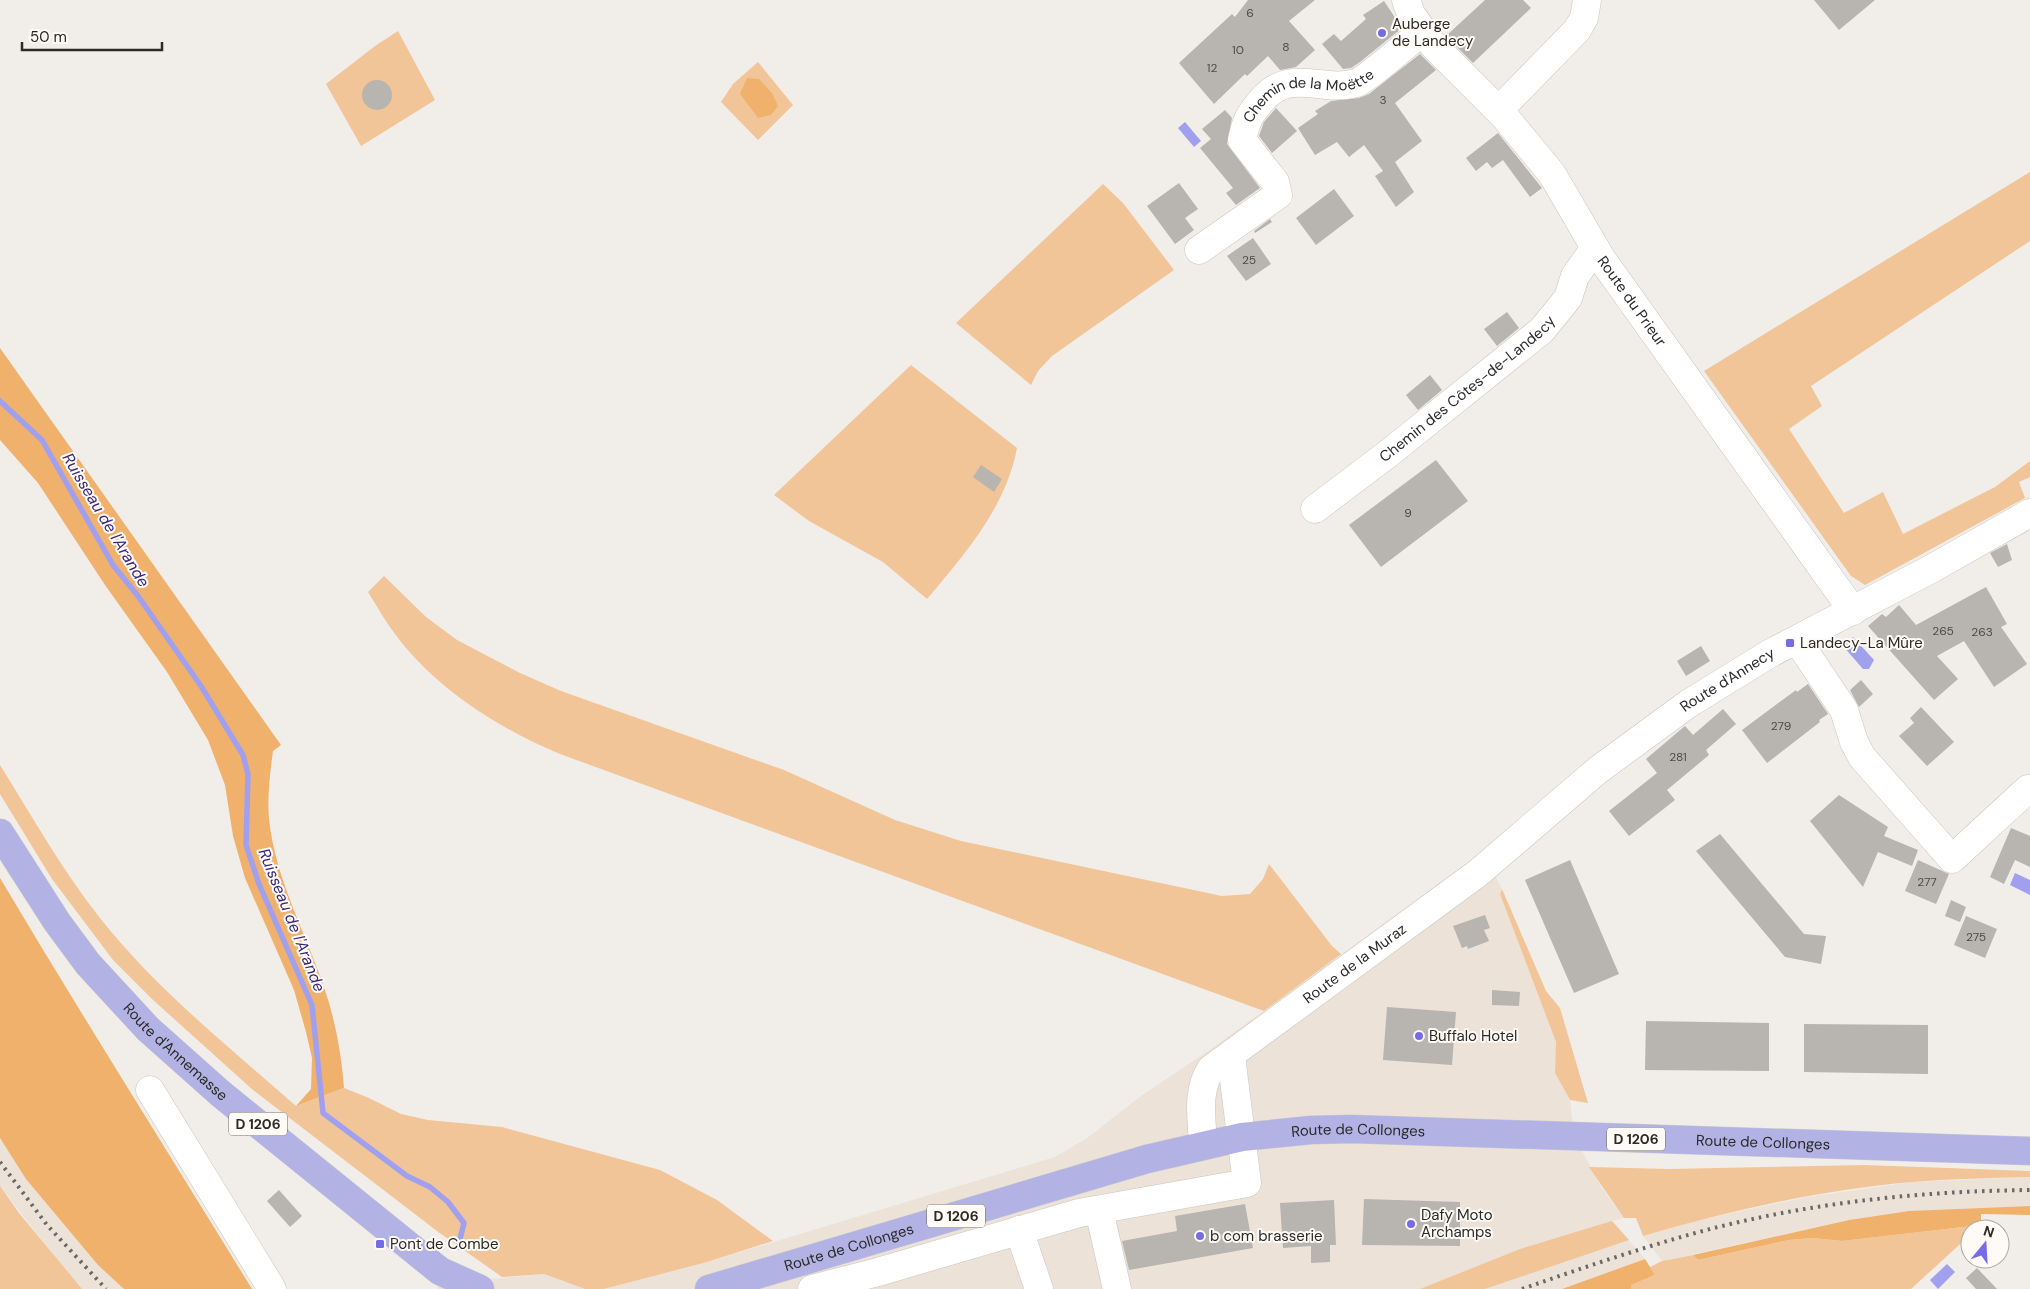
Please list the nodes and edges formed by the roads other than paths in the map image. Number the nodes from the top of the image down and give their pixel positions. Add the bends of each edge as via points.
1 (1406, 0) edge
2 (1587, 0) edge
3 (1423, 31) junction
4 (1498, 110) junction
5 (1595, 248) junction
6 (1199, 250) dead end
7 (1315, 509) dead end
8 (2030, 513) edge
9 (1852, 611) junction
10 (1797, 640) junction
11 (2030, 791) edge
12 (0, 833) edge
13 (1478, 872) joint
14 (1231, 1056) junction
15 (150, 1090) dead end
16 (1242, 1137) junction
17 (1203, 1144) junction
18 (2030, 1151) edge
19 (1099, 1210) junction
20 (1019, 1230) junction
21 (446, 1280) edge
22 (272, 1289) edge
23 (480, 1289) edge
24 (710, 1289) edge
25 (812, 1289) edge
26 (1039, 1289) edge
27 (1117, 1289) edge

1 - 3 street, Route du Prieur via 1410,14
2 - 4 street via 1584,18 1572,36
3 - 4 street, Route du Prieur via 1450,64
3 - 6 street, Chemin de la Moëtte via 1358,82 1342,85 1284,83 1267,94 1246,119 1242,140 1274,182 1278,195
4 - 5 street, Route du Prieur via 1552,174
5 - 7 street, Chemin des Côtes-de-Landecy via 1575,276 1568,298 1542,330
5 - 9 street, Route du Prieur
8 - 9 street, Route d'Annecy
9 - 10 street, Route d'Annecy
10 - 11 street via 1844,710 1862,757 1952,859 2028,789
10 - 13 street, Route d'Annecy via 1688,704 1642,736
12 - 21 main road, Route d'Annemasse / D 1206 via 77,950 148,1030
13 - 14 street, Route de la Muraz
14 - 16 street
14 - 17 street, Route de la Muraz via 1213,1068 1205,1080 1201,1099
15 - 22 street
16 - 17 main road, Route de Collonges / D 1206
16 - 18 main road, Route de Collonges / D 1206 via 1311,1130 1385,1129
16 - 19 street via 1247,1183
17 - 24 main road, Route de Collonges / D 1206
19 - 20 street
19 - 27 street
20 - 25 street
20 - 26 street
21 - 23 main road, Route d'Annemasse / D 1206

